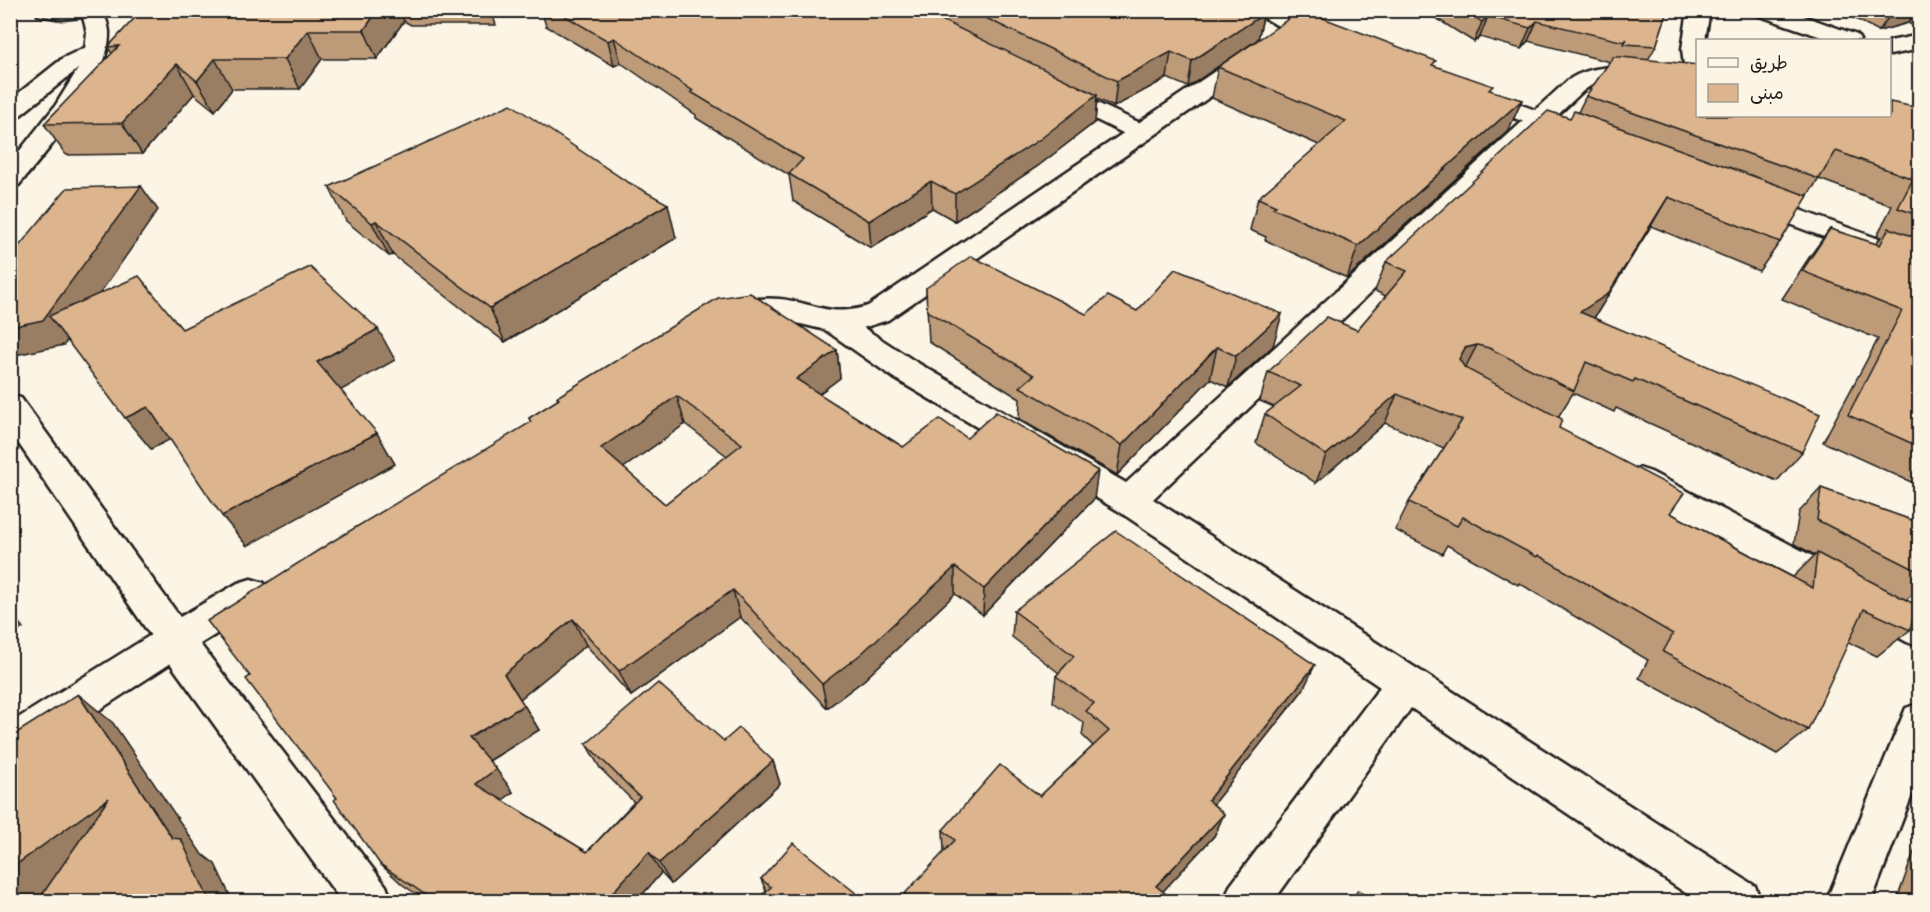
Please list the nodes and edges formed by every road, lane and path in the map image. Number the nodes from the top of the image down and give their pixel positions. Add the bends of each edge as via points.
1 (46, 10) edge
2 (92, 10) edge
3 (1230, 10) edge
4 (1699, 10) edge
5 (1765, 10) edge
6 (1299, 28) edge
7 (1846, 39) edge
8 (1920, 42) edge
9 (1891, 48) edge
10 (95, 51) junction
11 (1696, 71) edge
12 (1696, 78) edge
13 (1038, 82) edge
14 (1449, 86) edge
15 (10, 112) edge
16 (1538, 118) junction
17 (1142, 133) junction
18 (1603, 143) edge
19 (10, 180) edge
20 (1734, 193) edge
21 (1920, 264) edge
22 (706, 322) edge
23 (834, 322) junction
24 (10, 406) edge
25 (1608, 465) edge
26 (1129, 501) junction
27 (277, 579) edge
28 (1920, 631) edge
29 (175, 640) junction
30 (1404, 684) junction
31 (1920, 721) edge
32 (10, 746) edge
33 (370, 902) edge
34 (1246, 902) edge
35 (1739, 902) edge
36 (1848, 902) edge

1 - 2 street via 62,14
2 - 10 street via 98,34
3 - 6 street
4 - 11 street via 1693,49
5 - 7 street
6 - 17 street
8 - 9 street
10 - 15 street via 71,63
10 - 19 street via 87,74 68,105
12 - 16 street via 1589,76
13 - 17 street
14 - 16 street
16 - 18 street
16 - 26 street
17 - 23 street via 878,313
20 - 21 street
22 - 23 street via 716,316 748,310 780,309
23 - 26 street via 905,370
24 - 29 street
25 - 28 street
26 - 30 street
27 - 29 street
29 - 32 street
29 - 33 street
30 - 34 street
30 - 35 street
31 - 36 street

